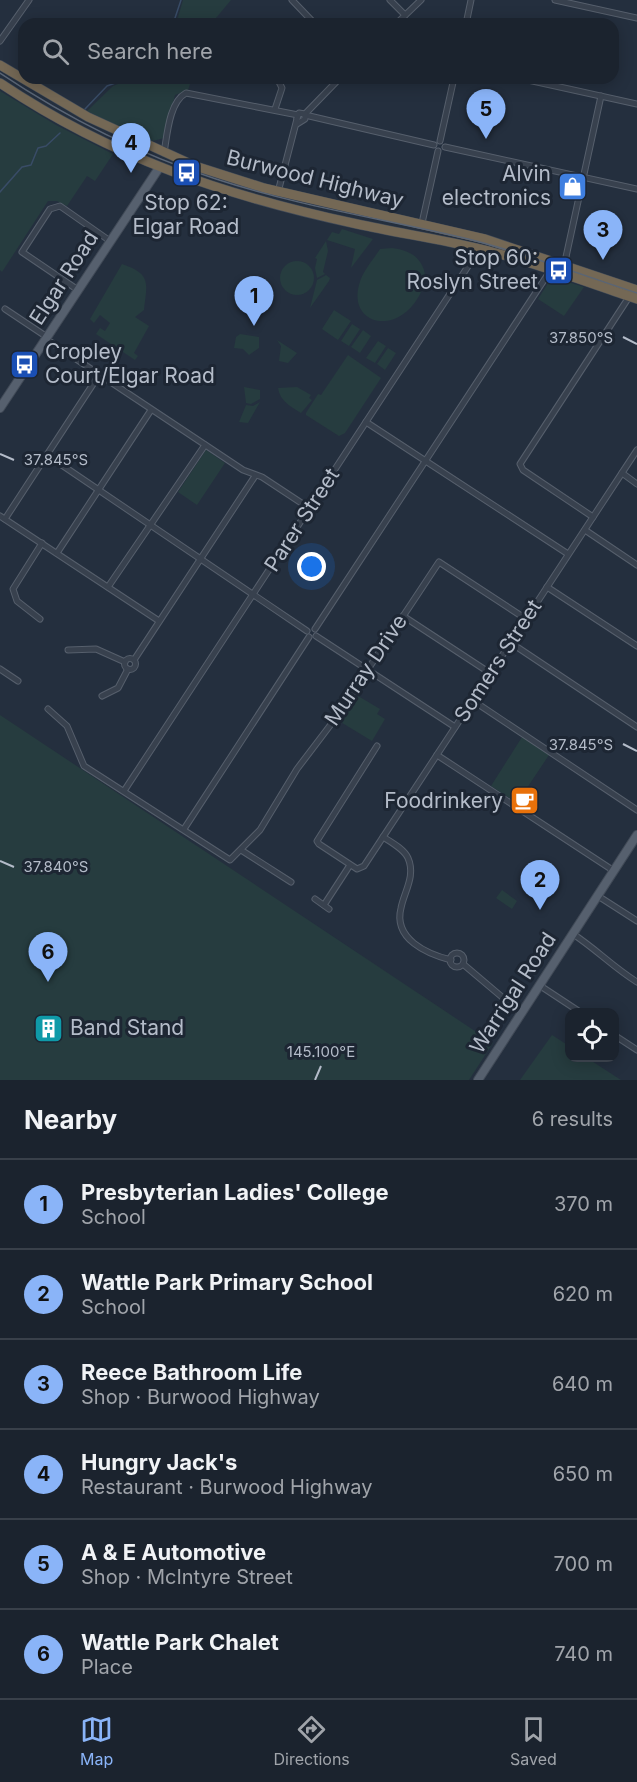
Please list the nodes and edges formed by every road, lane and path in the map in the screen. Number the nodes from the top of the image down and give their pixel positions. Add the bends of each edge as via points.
1 (29, 0) edge
2 (292, 0) edge
3 (390, 0) edge
4 (421, 0) edge
5 (471, 0) edge
6 (555, 0) edge
7 (405, 15) junction
8 (309, 18) edge
9 (402, 18) edge
10 (467, 18) edge
11 (637, 18) edge
12 (0, 40) edge
13 (0, 65) edge
14 (18, 76) edge
15 (0, 83) edge
16 (31, 84) edge
17 (280, 84) edge
18 (334, 84) edge
19 (453, 84) edge
20 (546, 84) edge
21 (601, 96) junction
22 (637, 104) edge
23 (313, 106) junction
24 (275, 110) junction
25 (287, 113) junction
26 (301, 117) junction
27 (316, 119) junction
28 (292, 130) junction
29 (167, 137) junction
30 (440, 141) junction
31 (434, 145) junction
32 (148, 146) junction
33 (445, 147) junction
34 (438, 151) junction
35 (164, 154) junction
36 (147, 163) junction
37 (159, 168) junction
38 (583, 178) junction
39 (148, 183) junction
40 (637, 189) edge
41 (278, 192) junction
42 (422, 223) junction
43 (485, 239) junction
44 (110, 241) junction
45 (441, 241) junction
46 (480, 249) junction
47 (564, 266) junction
48 (550, 271) junction
49 (78, 290) junction
50 (634, 294) edge
51 (5, 309) dead end
52 (46, 338) junction
53 (99, 375) junction
54 (0, 408) edge
55 (151, 410) junction
56 (366, 422) junction
57 (205, 445) junction
58 (637, 450) edge
59 (47, 455) junction
60 (425, 461) junction
61 (622, 473) junction
62 (255, 476) junction
63 (637, 484) edge
64 (99, 489) junction
65 (309, 508) junction
66 (2, 517) edge
67 (593, 517) junction
68 (151, 524) junction
69 (585, 530) junction
70 (42, 543) junction
71 (57, 553) junction
72 (568, 554) junction
73 (201, 558) junction
74 (637, 565) edge
75 (108, 587) junction
76 (547, 587) junction
77 (252, 594) junction
78 (403, 616) junction
79 (40, 619) dead end
80 (526, 619) junction
81 (159, 621) junction
82 (315, 629) junction
83 (308, 634) junction
84 (316, 636) junction
85 (511, 643) junction
86 (637, 646) edge
87 (68, 650) dead end
88 (134, 660) junction
89 (125, 662) junction
90 (0, 669) edge
91 (128, 669) junction
92 (368, 670) junction
93 (490, 673) junction
94 (18, 681) dead end
95 (102, 696) dead end
96 (472, 700) junction
97 (48, 709) dead end
98 (455, 727) junction
99 (637, 727) edge
100 (377, 746) dead end
101 (437, 755) junction
102 (124, 791) junction
103 (637, 810) edge
104 (184, 829) junction
105 (637, 835) edge
106 (383, 837) junction
107 (241, 850) junction
108 (350, 865) junction
109 (614, 871) junction
110 (291, 882) dead end
111 (598, 896) junction
112 (315, 899) dead end
113 (637, 921) edge
114 (573, 934) junction
115 (451, 960) junction
116 (463, 964) junction
117 (637, 982) edge
118 (539, 986) junction
119 (574, 1008) edge
120 (521, 1013) junction
121 (619, 1038) edge
122 (637, 1050) edge
123 (478, 1080) edge

1 - 12 street
2 - 8 street
3 - 7 street
4 - 7 street
5 - 10 street
6 - 11 street
7 - 9 street
13 - 14 highway, Burwood Highway
15 - 36 highway, Burwood Highway via 76,129
16 - 32 highway, Burwood Highway
17 - 24 street
18 - 23 street
19 - 30 street
20 - 21 street
21 - 22 street
21 - 38 street
23 - 26 street
23 - 27 street
24 - 25 street
24 - 29 street via 186,93 179,96 175,105
25 - 26 street
25 - 28 street
26 - 27 street
26 - 28 street
27 - 31 street
28 - 41 street
29 - 32 street
29 - 35 street
30 - 31 street
30 - 33 street
31 - 34 street
32 - 35 highway, Burwood Highway
33 - 34 street
33 - 38 street
34 - 42 street
35 - 37 highway
35 - 41 highway, Burwood Highway
36 - 37 highway, Burwood Highway
36 - 39 main road
37 - 39 main road, Elgar Road
37 - 45 highway, Burwood Highway via 238,195
38 - 40 street
38 - 47 street
39 - 44 main road, Elgar Road
41 - 42 highway, Burwood Highway
42 - 43 highway, Burwood Highway
42 - 45 highway via 424,232
43 - 46 highway
43 - 47 highway, Burwood Highway
44 - 49 main road, Elgar Road
44 - 49 street via 60,206 54,206 44,218 22,252
45 - 46 highway, Burwood Highway
46 - 48 highway, Burwood Highway
46 - 56 street, Parer Street
47 - 50 highway, Burwood Highway
48 - 50 highway, Burwood Highway
48 - 60 street
49 - 52 main road, Elgar Road
50 - 67 street via 520,464 523,470
51 - 52 street
52 - 53 street
52 - 54 main road, Elgar Road
53 - 55 street
53 - 59 street
55 - 57 street
55 - 64 street
56 - 60 street
56 - 65 street, Parer Street
57 - 62 street
57 - 68 street
58 - 61 street, Somers Street
59 - 64 street
59 - 66 street
60 - 72 street
60 - 82 street
61 - 63 street
61 - 67 street, Somers Street
62 - 65 street
62 - 73 street
64 - 68 street
64 - 71 street
65 - 77 street, Parer Street
66 - 70 street
67 - 69 street, Somers Street
68 - 73 street
68 - 75 street
69 - 72 street, Somers Street
69 - 74 street
70 - 71 street
70 - 79 street via 13,589 17,601
71 - 75 street
72 - 76 street, Somers Street
73 - 77 street
73 - 81 street
75 - 81 street
76 - 80 street, Somers Street
76 - 86 street
77 - 83 street
77 - 102 street, Parer Street
78 - 80 street, Murray Drive via 439,562
78 - 92 street, Murray Drive
78 - 93 street
80 - 85 street, Somers Street
81 - 88 street
82 - 83 street
82 - 84 street
83 - 84 street
83 - 104 street
84 - 92 street
85 - 93 street, Somers Street
85 - 99 street
87 - 89 street via 96,649
88 - 89 street via 129,658
88 - 91 street via 135,667
89 - 91 street
90 - 94 street
91 - 95 street via 118,688
92 - 98 street
92 - 107 street, Murray Drive via 297,769 260,830
93 - 96 street, Somers Street
96 - 98 street, Somers Street
96 - 103 street
97 - 102 street via 67,726 84,766
98 - 101 street, Somers Street
100 - 108 street via 318,836 319,844
101 - 106 street, Somers Street
101 - 109 street
102 - 104 street
104 - 107 street, Murray Drive via 230,860
105 - 109 main road, Warrigal Road
106 - 108 street, Somers Street via 364,866 357,869
106 - 115 street via 408,857 411,877 400,911 406,936 431,955
107 - 110 street
108 - 112 street via 327,907
109 - 111 main road, Warrigal Road
111 - 113 street
111 - 114 main road, Warrigal Road
114 - 117 street
114 - 118 main road, Warrigal Road
115 - 116 street via 456,966
115 - 116 street via 458,953 464,957
116 - 120 street
118 - 119 street
118 - 120 main road, Warrigal Road
120 - 123 main road, Warrigal Road
121 - 122 street

